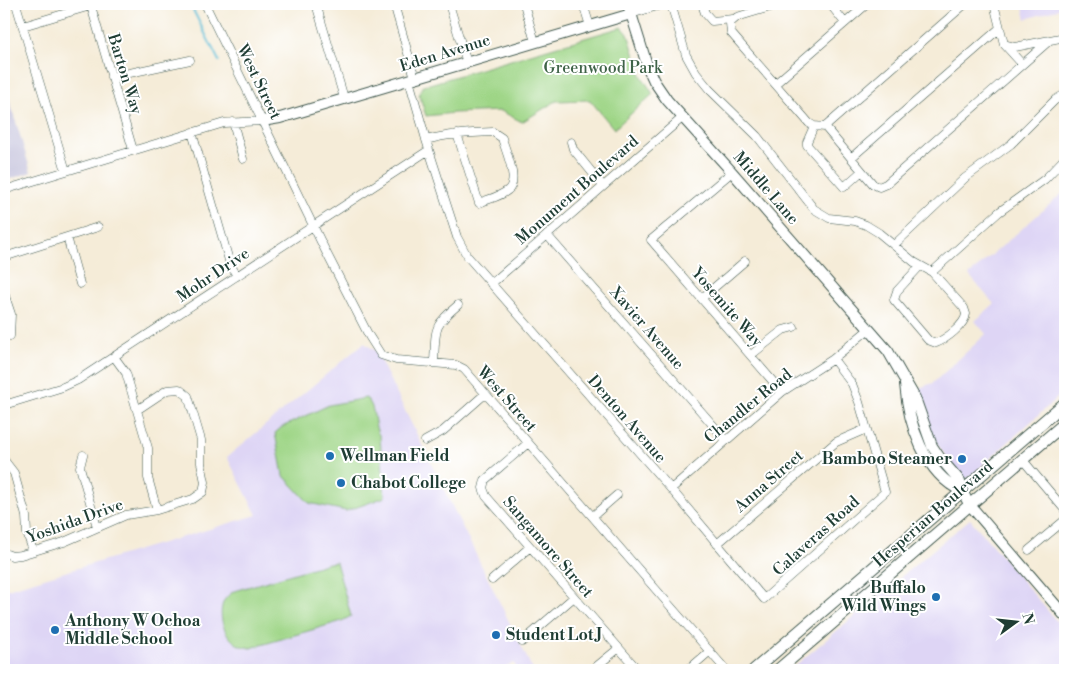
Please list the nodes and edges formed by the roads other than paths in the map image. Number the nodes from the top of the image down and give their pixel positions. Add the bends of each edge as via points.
1 (16, 4) edge
2 (205, 4) edge
3 (316, 4) edge
4 (394, 4) edge
5 (450, 4) edge
6 (524, 4) edge
7 (583, 4) edge
8 (664, 4) edge
9 (671, 4) edge
10 (702, 4) edge
11 (780, 4) edge
12 (830, 4) edge
13 (867, 4) edge
14 (965, 4) edge
15 (994, 4) edge
16 (94, 5) edge
17 (629, 9) edge
18 (733, 19) junction
19 (845, 23) junction
20 (23, 26) junction
21 (590, 26) junction
22 (1000, 28) junction
23 (1065, 37) edge
24 (1049, 41) junction
25 (535, 42) junction
26 (1004, 44) junction
27 (190, 60) dead end
28 (467, 63) junction
29 (1022, 64) junction
30 (111, 77) junction
31 (412, 79) junction
32 (775, 84) junction
33 (1065, 94) edge
34 (344, 98) junction
35 (682, 118) junction
36 (262, 121) junction
37 (233, 122) junction
38 (814, 126) junction
39 (825, 127) junction
40 (192, 132) junction
41 (457, 134) junction
42 (426, 140) junction
43 (571, 142) dead end
44 (133, 150) junction
45 (429, 150) junction
46 (243, 158) dead end
47 (851, 158) junction
48 (1065, 158) edge
49 (66, 170) junction
50 (862, 171) junction
51 (732, 172) junction
52 (603, 186) junction
53 (4, 190) edge
54 (313, 225) junction
55 (98, 227) dead end
56 (547, 235) junction
57 (67, 237) junction
58 (894, 245) junction
59 (4, 257) edge
60 (745, 261) dead end
61 (920, 266) junction
62 (932, 272) junction
63 (237, 276) junction
64 (80, 284) dead end
65 (490, 284) junction
66 (4, 293) edge
67 (702, 298) junction
68 (458, 305) dead end
69 (794, 327) dead end
70 (869, 329) junction
71 (10, 336) dead end
72 (751, 355) junction
73 (115, 358) junction
74 (833, 359) junction
75 (434, 362) junction
76 (782, 392) junction
77 (485, 394) junction
78 (1065, 403) edge
79 (4, 405) edge
80 (137, 410) junction
81 (1065, 423) edge
82 (866, 429) junction
83 (425, 440) dead end
84 (726, 440) junction
85 (528, 443) junction
86 (83, 455) dead end
87 (1022, 459) junction
88 (4, 461) edge
89 (671, 489) junction
90 (962, 491) junction
91 (616, 495) dead end
92 (970, 504) junction
93 (157, 510) junction
94 (1065, 510) edge
95 (593, 516) junction
96 (1065, 520) edge
97 (97, 527) junction
98 (717, 544) junction
99 (530, 547) junction
100 (1029, 550) dead end
101 (33, 551) junction
102 (4, 553) edge
103 (492, 580) dead end
104 (574, 597) junction
105 (764, 599) joint
106 (1065, 616) edge
107 (522, 642) dead end
108 (618, 648) junction
109 (710, 651) junction
110 (592, 670) edge
111 (638, 670) edge
112 (688, 670) edge
113 (726, 670) edge
114 (754, 670) edge
115 (778, 670) edge

1 - 20 street
2 - 36 street, West Street
3 - 34 street
4 - 31 street, Denton Avenue
5 - 28 street
6 - 25 street
7 - 21 street
8 - 17 street, Eden Avenue
9 - 58 street via 686,55 696,73 757,136 814,209 829,218 866,225
10 - 18 street via 712,21
11 - 18 street
12 - 19 street
13 - 19 street
14 - 39 street
15 - 22 street
16 - 20 street
16 - 30 street, Barton Way
17 - 21 street, Eden Avenue
17 - 35 street, Middle Lane via 654,81
18 - 32 street via 730,27 734,37
19 - 32 street
20 - 49 street
21 - 25 street, Eden Avenue
22 - 26 street
22 - 47 street
23 - 24 street
24 - 26 street via 1016,47
24 - 29 street
25 - 28 street, Eden Avenue
26 - 29 street
27 - 30 street
28 - 31 street, Eden Avenue
29 - 50 street via 886,184 876,186
30 - 44 street, Barton Way
31 - 34 street, Eden Avenue
31 - 42 street, Denton Avenue
32 - 38 street
33 - 58 street via 1012,144 965,178
34 - 36 street, Eden Avenue
35 - 51 street, Middle Lane
35 - 52 street, Monument Boulevard
36 - 37 street, Eden Avenue
36 - 54 street, West Street
37 - 40 street, Eden Avenue
37 - 46 street
38 - 39 street
38 - 50 street via 807,145 844,186
39 - 47 street
40 - 44 street, Eden Avenue
40 - 63 street via 230,264
41 - 41 street via 493,132 502,138 514,178 513,185 479,203
41 - 42 street
42 - 45 street, Denton Avenue
43 - 52 street
44 - 49 street, Eden Avenue
45 - 54 street, Mohr Drive
45 - 65 street, Denton Avenue via 457,237
47 - 50 street
48 - 62 street via 1045,179 999,212
49 - 53 street, Eden Avenue
51 - 67 street, Yosemite Way via 651,240
51 - 70 street, Middle Lane
52 - 56 street, Monument Boulevard
54 - 63 street, Mohr Drive
54 - 75 street, West Street via 381,355 396,360
55 - 57 street
56 - 65 street, Monument Boulevard
56 - 84 street, Xavier Avenue
57 - 59 street
57 - 64 street
58 - 61 street
60 - 67 street
61 - 62 street
61 - 62 street via 896,291 894,300 928,340 936,344 962,322 966,314
63 - 73 street, Mohr Drive
65 - 89 street, Denton Avenue
66 - 71 street via 10,314
67 - 72 street, Yosemite Way
68 - 75 street via 436,328
69 - 72 street via 783,330
70 - 74 street, Chandler Road
70 - 90 street, Middle Lane via 892,357 915,398 932,446 960,481
72 - 76 street, Yosemite Way
73 - 79 street, Mohr Drive via 63,387
73 - 80 street via 126,373
74 - 76 street, Chandler Road
74 - 82 street via 852,384
75 - 77 street, West Street via 464,369
76 - 84 street, Chandler Road
77 - 83 street via 443,431
77 - 85 street, West Street
78 - 90 main road, Hesperian Boulevard
80 - 93 street via 148,448 148,478
80 - 93 street, Yoshida Drive via 167,390 179,388 188,396 201,440 203,492 193,500
81 - 87 main road, Hesperian Boulevard
82 - 98 street, Anna Street via 836,442
82 - 105 street, Calaveras Road via 885,492
84 - 89 street, Chandler Road
85 - 95 street, West Street
85 - 99 street, Sangamore Street via 485,480 482,488
86 - 97 street via 80,467
87 - 92 main road, Hesperian Boulevard
87 - 94 street
88 - 101 street via 14,473
89 - 98 street, Denton Avenue
90 - 92 street, Middle Lane
90 - 114 main road, Hesperian Boulevard
91 - 95 street
92 - 106 street, Middle Lane
92 - 115 main road, Hesperian Boulevard
93 - 97 street, Yoshida Drive via 126,516
95 - 109 street, West Street
96 - 100 street
97 - 101 street, Yoshida Drive
98 - 105 street, Denton Avenue
99 - 103 street
99 - 104 street, Sangamore Street
101 - 102 street, Yoshida Drive via 12,556
104 - 107 street
104 - 108 street, Sangamore Street
108 - 110 street
108 - 111 street, Sangamore Street
109 - 112 street
109 - 113 street, West Street

